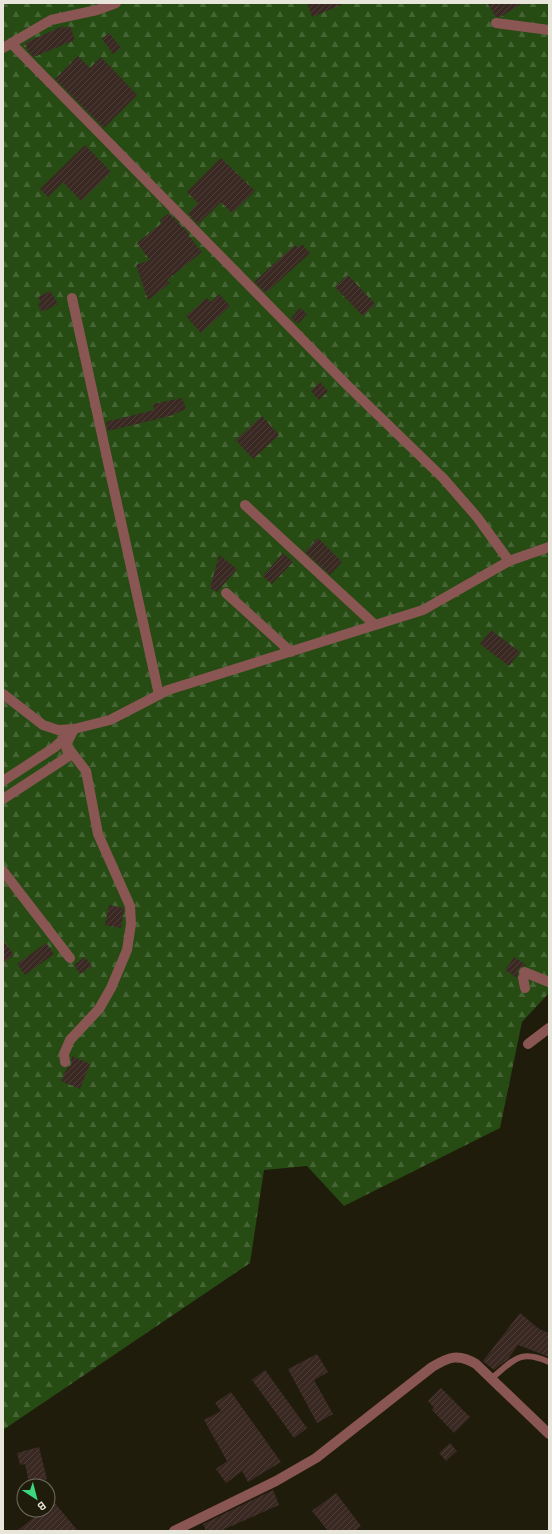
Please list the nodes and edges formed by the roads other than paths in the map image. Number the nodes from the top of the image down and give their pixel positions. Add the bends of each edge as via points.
1 (116, 3) edge
2 (496, 23) dead end
3 (549, 30) edge
4 (7, 45) edge
5 (72, 298) dead end
6 (245, 505) dead end
7 (549, 547) edge
8 (508, 561) junction
9 (226, 593) dead end
10 (375, 626) junction
11 (291, 652) junction
12 (3, 694) edge
13 (159, 695) junction
14 (74, 729) junction
15 (66, 745) junction
16 (3, 781) edge
17 (3, 800) edge
18 (3, 870) edge
19 (70, 958) dead end
20 (549, 982) edge
21 (525, 988) dead end
22 (549, 1028) edge
23 (528, 1044) dead end
24 (65, 1062) dead end
25 (549, 1362) edge
26 (491, 1379) junction
27 (549, 1434) edge
28 (174, 1531) edge

1 - 4 street via 51,20
2 - 3 street
4 - 8 street via 443,478 477,517
5 - 13 street
6 - 10 street
7 - 8 street
8 - 10 street via 423,610
9 - 11 street
10 - 11 street
11 - 13 street
12 - 14 street via 43,725 58,730
13 - 14 street via 110,720
14 - 15 street
14 - 16 street via 55,747
15 - 17 street via 69,756
15 - 24 street via 86,771 98,834 130,906 131,924 127,950 111,988 99,1010 70,1040 64,1054
18 - 19 street
20 - 21 street via 525,973
22 - 23 street
25 - 26 lane via 536,1356 525,1355 516,1358
26 - 27 street
26 - 28 street via 466,1358 444,1360 316,1458 276,1481

